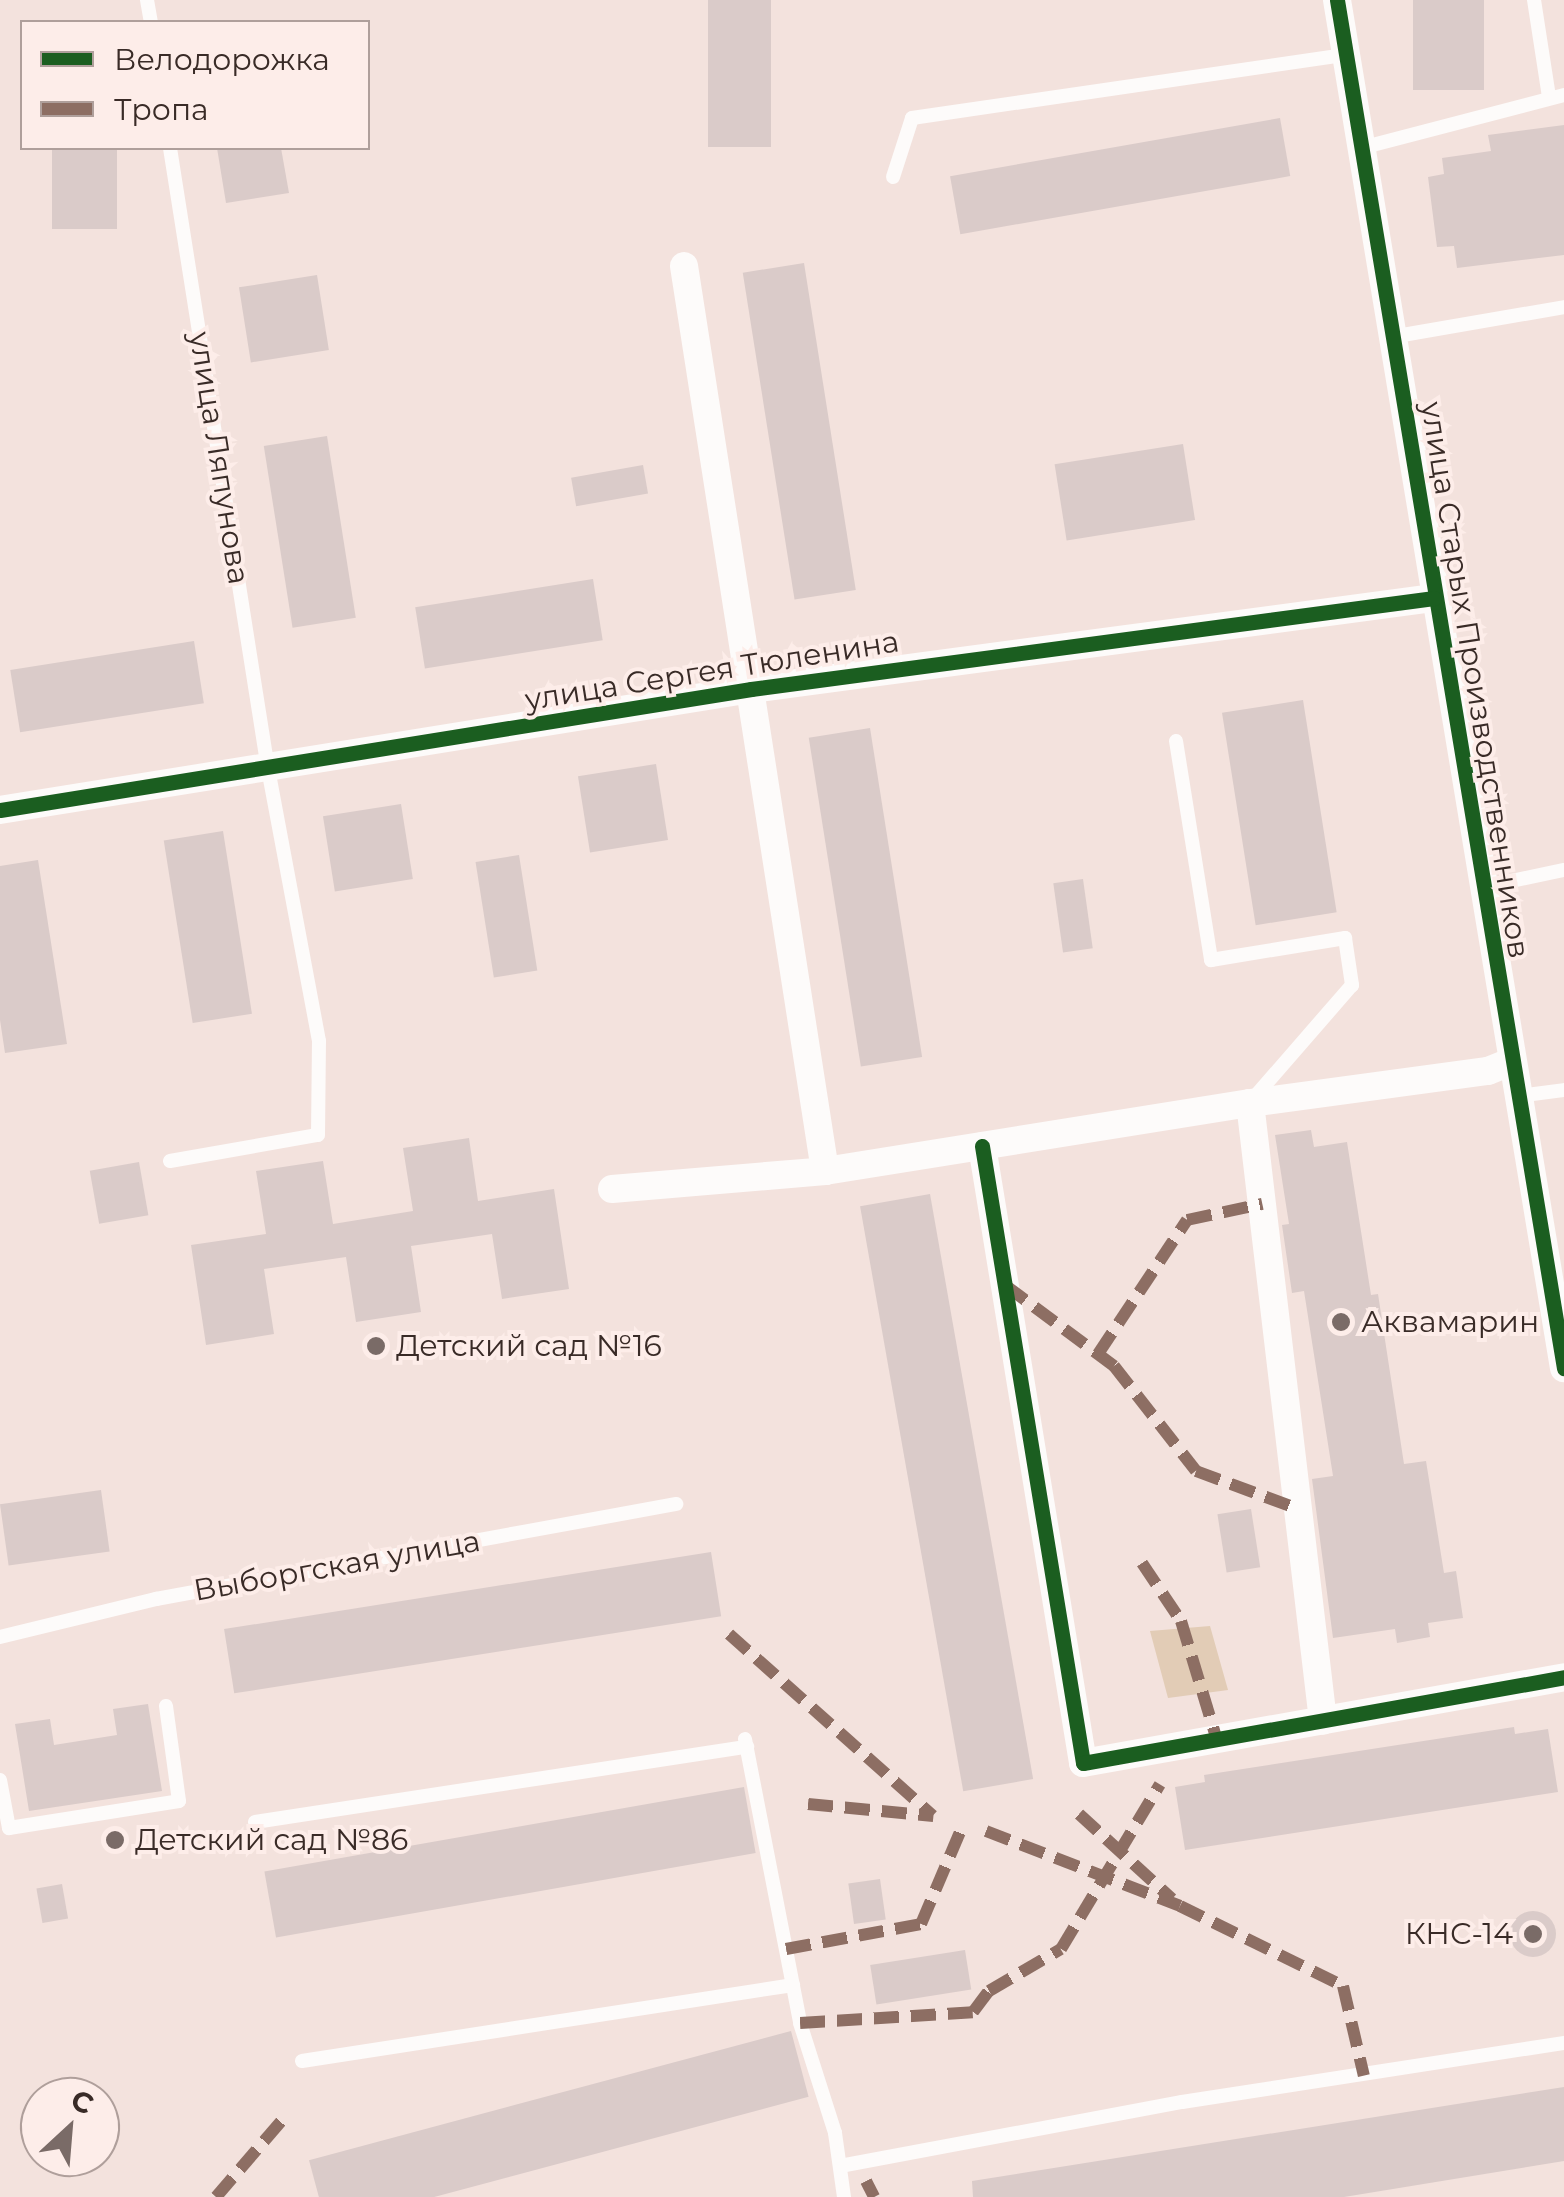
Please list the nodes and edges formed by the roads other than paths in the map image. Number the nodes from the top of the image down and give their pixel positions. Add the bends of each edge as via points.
1 (1337, 0) edge
2 (1534, 0) edge
3 (1346, 54) junction
4 (1556, 96) edge
5 (1360, 148) junction
6 (170, 150) edge
7 (892, 177) dead end
8 (684, 266) dead end
9 (1564, 307) edge
10 (1390, 337) junction
11 (1434, 598) junction
12 (751, 689) junction
13 (1176, 740) dead end
14 (268, 769) junction
15 (0, 810) edge
16 (1564, 870) edge
17 (1482, 887) junction
18 (1510, 1062) junction
19 (1564, 1090) edge
20 (1518, 1096) junction
21 (1250, 1103) junction
22 (982, 1146) junction
23 (170, 1160) dead end
24 (824, 1171) junction
25 (612, 1189) dead end
26 (1559, 1303) edge
27 (1564, 1368) edge
28 (676, 1504) dead end
29 (0, 1637) edge
30 (1564, 1677) edge
31 (166, 1706) dead end
32 (1323, 1721) junction
33 (0, 1780) edge
34 (255, 1822) dead end
35 (793, 1985) junction
36 (1564, 2043) edge
37 (302, 2061) dead end
38 (840, 2166) junction
39 (844, 2197) edge

1 - 3 street, улица Старых Производственников
2 - 4 lane
3 - 5 street, улица Старых Производственников
3 - 7 lane via 912,118
4 - 5 lane
5 - 10 street, улица Старых Производственников
6 - 14 lane, улица Ляпунова
8 - 12 street
9 - 10 lane
10 - 11 street, улица Старых Производственников
11 - 12 street, улица Сергея Тюленина
11 - 17 street, улица Старых Производственников
12 - 14 street, улица Сергея Тюленина
12 - 24 street
13 - 21 lane via 1211,960 1345,938 1352,985
14 - 15 street, улица Сергея Тюленина
14 - 23 lane, улица Ляпунова via 319,1042 318,1135
16 - 17 lane
17 - 18 street, улица Старых Производственников
18 - 20 street, улица Старых Производственников
18 - 21 street via 1488,1071
19 - 20 lane
20 - 26 street, улица Старых Производственников
21 - 22 street
21 - 32 street
22 - 24 street
22 - 32 street via 1083,1764
24 - 25 street
26 - 27 street, улица Старых Производственников
28 - 29 lane, Выборгская улица via 156,1599
30 - 32 street
31 - 33 lane via 178,1801 9,1828
34 - 35 lane via 746,1743
35 - 37 lane
35 - 38 lane
36 - 38 lane via 1182,2102
38 - 39 lane

